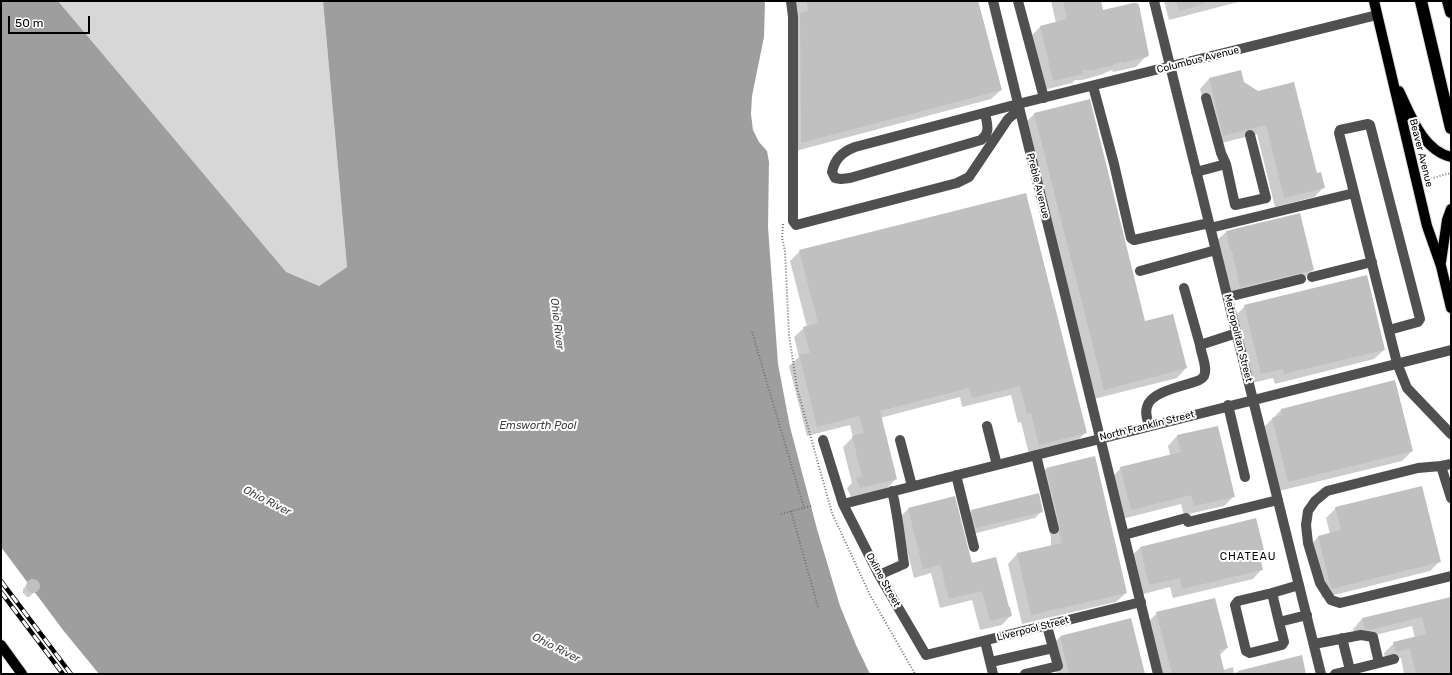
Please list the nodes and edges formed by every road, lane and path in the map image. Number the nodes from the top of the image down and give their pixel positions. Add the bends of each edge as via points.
1 (792, 1) edge
2 (993, 1) edge
3 (1018, 1) edge
4 (1154, 1) edge
5 (1374, 1) edge
6 (1448, 1) edge
7 (1421, 2) edge
8 (1451, 12) edge
9 (1377, 15) junction
10 (1171, 67) junction
11 (1394, 80) junction
12 (1093, 86) junction
13 (1044, 98) junction
14 (1206, 98) dead end
15 (1019, 107) junction
16 (985, 113) junction
17 (1451, 127) edge
18 (1250, 135) dead end
19 (1451, 157) edge
20 (1226, 164) junction
21 (1196, 172) junction
22 (1451, 173) edge
23 (1416, 182) junction
24 (1354, 193) junction
25 (1451, 209) edge
26 (783, 223) dead end
27 (1210, 226) junction
28 (1216, 250) junction
29 (1372, 262) junction
30 (1441, 266) junction
31 (1140, 271) dead end
32 (1312, 277) dead end
33 (1301, 279) dead end
34 (1184, 288) dead end
35 (1228, 297) junction
36 (1451, 308) edge
37 (1389, 330) junction
38 (752, 332) dead end
39 (1237, 333) junction
40 (1200, 345) junction
41 (1451, 350) edge
42 (1398, 363) junction
43 (1253, 399) junction
44 (1228, 406) junction
45 (987, 426) dead end
46 (1149, 426) junction
47 (1451, 434) edge
48 (1100, 438) junction
49 (823, 440) dead end
50 (900, 440) dead end
51 (1036, 455) junction
52 (997, 465) junction
53 (1446, 465) edge
54 (956, 475) junction
55 (1245, 477) dead end
56 (912, 486) junction
57 (892, 491) junction
58 (1451, 498) edge
59 (1278, 500) junction
60 (843, 504) junction
61 (811, 506) dead end
62 (804, 508) junction
63 (791, 511) junction
64 (781, 514) dead end
65 (1054, 529) dead end
66 (1124, 535) junction
67 (974, 547) dead end
68 (879, 575) junction
69 (1451, 576) edge
70 (1299, 585) junction
71 (1272, 593) junction
72 (1141, 602) junction
73 (818, 607) dead end
74 (1307, 615) junction
75 (1278, 622) junction
76 (1047, 626) junction
77 (1342, 638) junction
78 (985, 641) junction
79 (1314, 644) junction
80 (1, 645) edge
81 (1053, 648) junction
82 (926, 655) joint
83 (1394, 659) dead end
84 (990, 662) junction
85 (1379, 663) junction
86 (1350, 670) junction
87 (22, 674) edge
88 (915, 674) edge
89 (993, 674) edge
90 (1025, 674) edge
91 (1158, 674) edge
92 (1321, 674) edge
93 (1335, 674) edge

1 - 15 street via 793,221 796,225 957,183 969,177
2 - 15 street, Preble Avenue
3 - 13 street
4 - 10 street, Metropolitan Street
5 - 9 main road, Beaver Avenue
6 - 8 highway
7 - 17 highway
9 - 10 street, Columbus Avenue
9 - 11 main road, Beaver Avenue
10 - 12 street, Columbus Avenue
10 - 21 street, Metropolitan Street
11 - 19 main road via 1425,140 1431,147
11 - 23 main road, Beaver Avenue
12 - 13 street, Columbus Avenue
12 - 27 street via 1131,238 1134,240
13 - 15 street, Columbus Avenue
14 - 20 street
15 - 16 street, Columbus Avenue
15 - 48 street, Preble Avenue
16 - 16 street, Columbus Avenue via 846,150 834,164 832,172 835,178 850,178 981,140 989,130
18 - 20 street via 1266,198 1235,205
20 - 21 street
21 - 27 street, Metropolitan Street
22 - 23 path
23 - 30 main road, Beaver Avenue via 1427,226
24 - 27 street
24 - 29 street
24 - 37 street via 1339,133 1340,130 1368,124 1420,319 1418,322
25 - 30 main road via 1447,220
26 - 88 path via 789,335 800,401 821,476 832,513 870,595
27 - 28 street, Metropolitan Street
28 - 31 street
28 - 35 street, Metropolitan Street
29 - 32 street
29 - 37 street
30 - 36 main road, Beaver Avenue
33 - 35 street
34 - 40 street
35 - 39 street, Metropolitan Street
37 - 42 street
38 - 62 path
39 - 40 street
39 - 43 street, Metropolitan Street
40 - 46 street via 1204,375 1200,380 1150,400 1146,414
41 - 42 street, North Franklin Street
42 - 43 street, North Franklin Street
42 - 47 street via 1407,388
43 - 44 street, North Franklin Street
43 - 59 street, Metropolitan Street
44 - 46 street, North Franklin Street
44 - 55 street
45 - 52 street
46 - 48 street, North Franklin Street
48 - 51 street, North Franklin Street
48 - 66 street, Preble Avenue
49 - 60 street, Oxline Street
50 - 56 street
51 - 52 street, North Franklin Street
51 - 65 street
52 - 54 street, North Franklin Street
53 - 58 street
53 - 69 street via 1418,468 1327,491 1308,511 1306,524 1308,543 1320,584 1331,600 1340,602
54 - 56 street, North Franklin Street
54 - 67 street
56 - 57 street, North Franklin Street
57 - 60 street, North Franklin Street
57 - 68 street via 904,564
59 - 66 street via 1188,522 1186,518
59 - 70 street, Metropolitan Street
60 - 68 street, Oxline Street
61 - 62 path
62 - 63 path
63 - 64 path
63 - 73 path
66 - 72 street, Preble Avenue
68 - 82 street, Oxline Street
70 - 71 street
70 - 74 street, Metropolitan Street
71 - 75 street
71 - 75 street via 1238,601 1235,605 1246,651 1250,653 1282,645 1284,642
72 - 76 street, Liverpool Street
72 - 91 street, Preble Avenue
74 - 75 street
74 - 79 street, Metropolitan Street
76 - 78 street, Liverpool Street
76 - 81 street
77 - 79 street
77 - 85 street via 1361,635 1372,637
77 - 86 street
78 - 82 street, Liverpool Street
78 - 84 street
79 - 92 street, Metropolitan Street
80 - 87 main road
81 - 84 street
81 - 90 street via 1058,666
83 - 85 street
84 - 89 street
85 - 86 street
86 - 93 street

